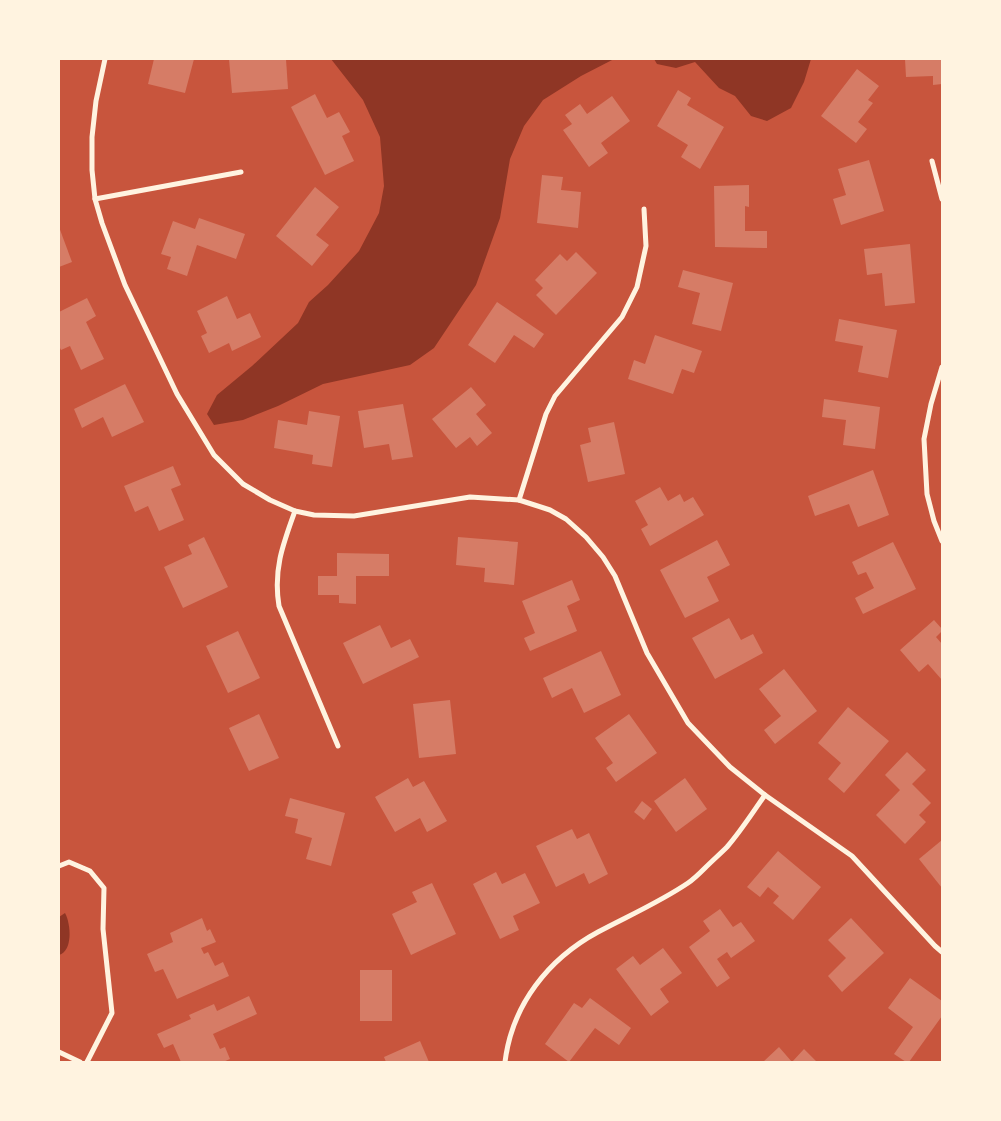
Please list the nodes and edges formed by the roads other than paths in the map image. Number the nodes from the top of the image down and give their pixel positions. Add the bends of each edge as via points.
1 (105, 59) edge
2 (932, 161) dead end
3 (241, 172) dead end
4 (95, 199) junction
5 (942, 199) edge
6 (644, 209) dead end
7 (942, 367) edge
8 (519, 500) junction
9 (295, 511) junction
10 (942, 541) edge
11 (338, 746) dead end
12 (765, 795) junction
13 (59, 866) edge
14 (942, 952) edge
15 (59, 1052) edge
16 (80, 1062) edge
17 (88, 1062) edge
18 (505, 1062) edge

1 - 4 street via 92,138
2 - 5 street
3 - 4 street
4 - 9 street via 125,285 177,394 214,454 243,484
6 - 8 street via 646,246 637,287 622,317 555,396 546,414
7 - 10 street via 924,438 927,494
8 - 9 street via 470,497 354,516
8 - 12 street via 566,519 603,557 615,576 647,653 688,723 730,767
9 - 11 street via 277,573 279,606
12 - 14 street via 852,856
12 - 18 street via 727,847 690,882 573,948 539,980 513,1024
13 - 17 street via 70,862 90,871 104,888 103,929 112,1013
15 - 16 street

